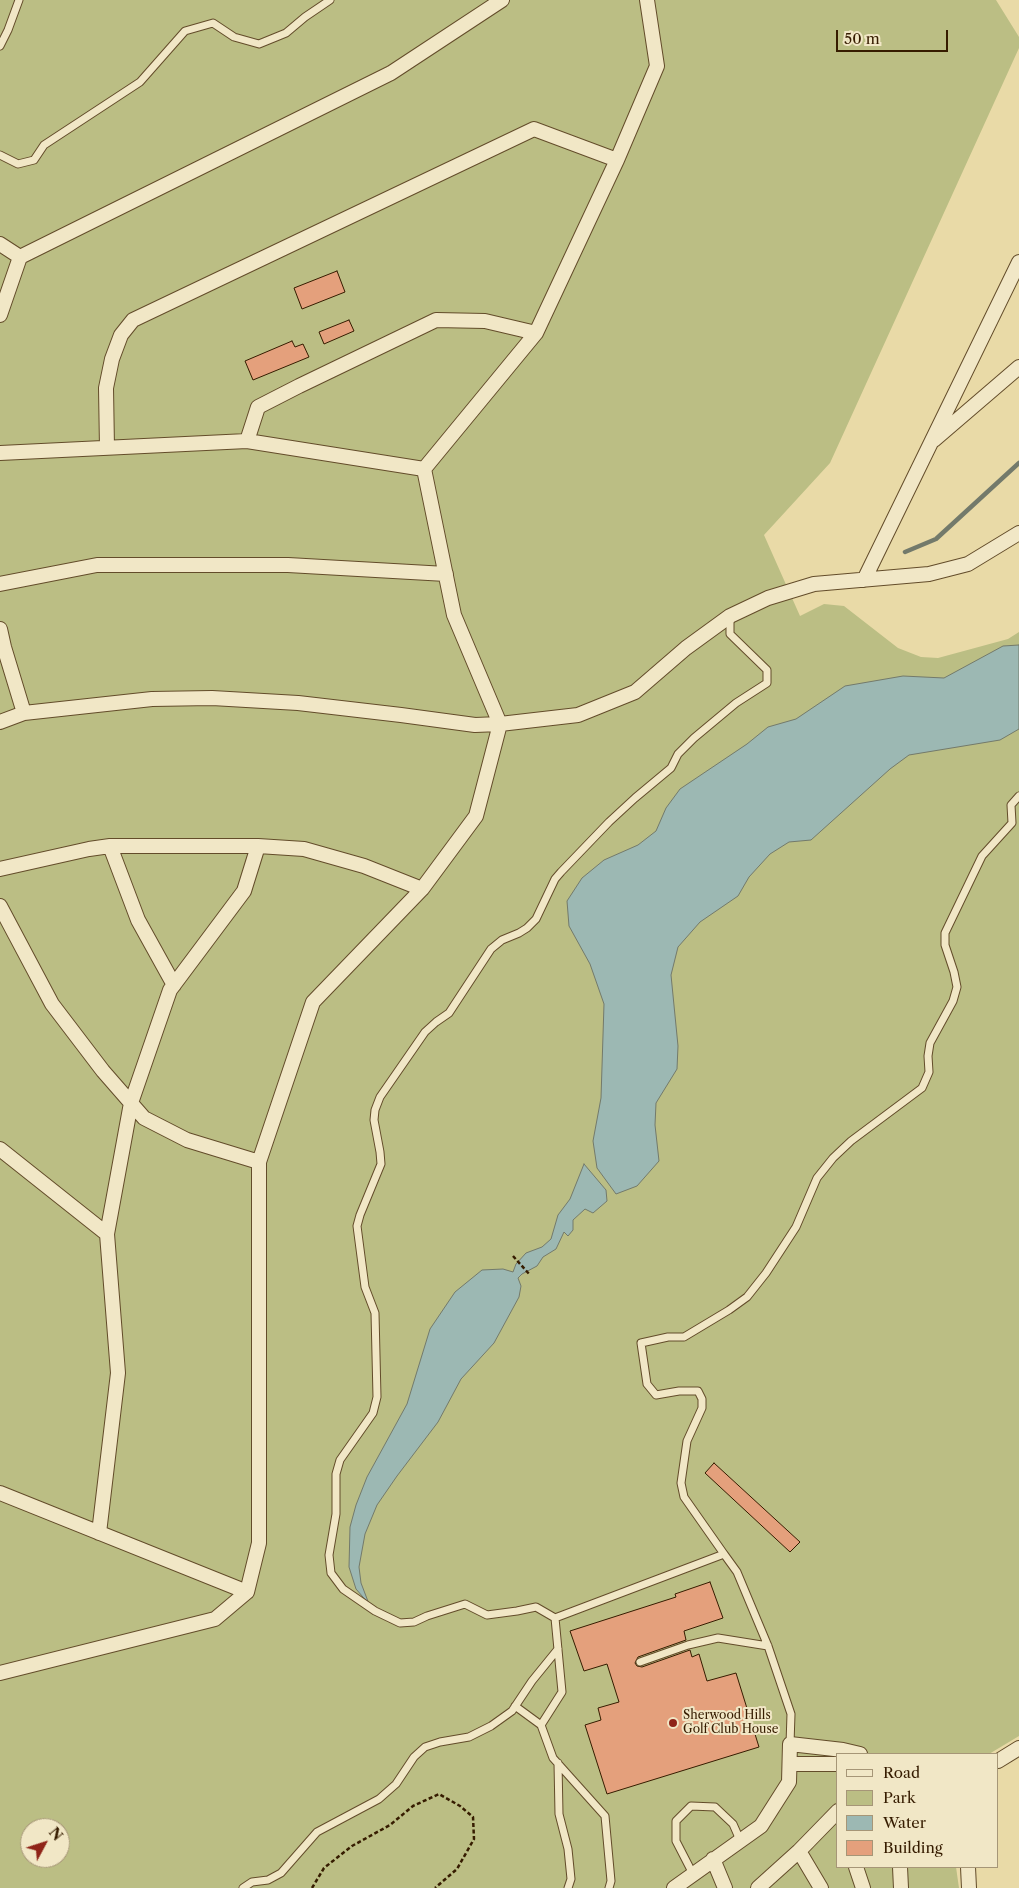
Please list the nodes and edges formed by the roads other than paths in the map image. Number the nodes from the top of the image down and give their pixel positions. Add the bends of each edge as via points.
1 (19, 0) edge
2 (330, 0) edge
3 (502, 0) edge
4 (647, 0) edge
5 (0, 46) edge
6 (0, 155) edge
7 (618, 160) junction
8 (0, 244) edge
9 (20, 257) junction
10 (1019, 262) edge
11 (0, 315) edge
12 (536, 333) junction
13 (1019, 367) edge
14 (247, 441) junction
15 (930, 444) junction
16 (107, 448) junction
17 (0, 453) edge
18 (424, 470) junction
19 (1019, 533) edge
20 (446, 574) junction
21 (864, 580) junction
22 (0, 584) edge
23 (730, 616) junction
24 (0, 629) edge
25 (24, 713) junction
26 (0, 722) edge
27 (500, 724) junction
28 (1019, 796) edge
29 (110, 846) junction
30 (258, 846) junction
31 (0, 869) edge
32 (422, 889) junction
33 (0, 906) edge
34 (174, 985) junction
35 (131, 1103) junction
36 (0, 1149) edge
37 (259, 1162) junction
38 (108, 1234) junction
39 (0, 1493) edge
40 (99, 1533) junction
41 (724, 1554) junction
42 (247, 1592) junction
43 (555, 1618) junction
44 (768, 1646) junction
45 (558, 1649) junction
46 (640, 1662) dead end
47 (0, 1674) edge
48 (515, 1706) junction
49 (541, 1725) junction
50 (790, 1744) junction
51 (1019, 1748) edge
52 (856, 1753) edge
53 (999, 1760) edge
54 (558, 1763) junction
55 (790, 1764) junction
56 (836, 1764) edge
57 (836, 1813) edge
58 (740, 1840) junction
59 (799, 1851) junction
60 (713, 1859) junction
61 (856, 1868) edge
62 (900, 1868) edge
63 (968, 1868) edge
64 (693, 1874) junction
65 (243, 1888) edge
66 (568, 1888) edge
67 (610, 1888) edge
68 (674, 1888) edge
69 (725, 1888) edge
70 (758, 1888) edge
71 (821, 1888) edge
72 (863, 1888) edge
73 (901, 1888) edge
74 (969, 1888) edge

1 - 5 lane
2 - 6 lane via 286,33 259,44 234,37 214,22 185,31 140,82 44,145 34,160 18,164
3 - 9 street via 391,73
4 - 7 street via 657,66
7 - 12 street
7 - 16 street via 534,129 133,320 121,335 108,378
8 - 9 street
9 - 11 street
10 - 15 street
12 - 14 street via 485,321 436,320 258,407
12 - 18 street
13 - 15 street
14 - 16 street
14 - 18 street
15 - 21 street
16 - 17 street
18 - 20 street
19 - 21 street via 968,564 929,574
20 - 22 street via 288,565 97,565
20 - 27 street via 454,615
21 - 23 street via 814,584 768,598
23 - 27 street via 634,692 578,715
23 - 43 lane via 730,634 767,670 767,683 736,703 694,738 678,754 672,768 616,816 554,880 536,919 527,928 490,949 449,1013 425,1032 380,1097 374,1120 381,1164 357,1226 365,1287 376,1313 377,1397 373,1413 340,1460 336,1474 336,1514 329,1555 331,1573 343,1589 400,1622 414,1622 465,1604 487,1615 536,1607
24 - 25 street
25 - 26 street
25 - 27 street via 152,699 212,698 298,703 475,725
27 - 32 street via 476,816
28 - 41 lane via 1011,805 1012,823 982,856 945,933 945,945 957,987 930,1043 929,1072 922,1088 833,1158 817,1178 796,1227 747,1297 684,1337 668,1336 641,1343 647,1384 656,1395 698,1391 702,1400 702,1408 687,1442 680,1483 684,1497
29 - 30 street
29 - 31 street
29 - 34 street via 138,920
30 - 32 street via 304,849 364,866
30 - 34 street via 244,891
32 - 37 street via 313,1002
33 - 35 street via 52,1004
34 - 35 street
35 - 37 street via 144,1118 187,1140
35 - 38 street
36 - 38 street
37 - 42 street via 259,1543
38 - 40 street via 118,1373
39 - 40 street
40 - 42 street
41 - 43 lane
41 - 44 lane via 737,1572
42 - 47 street via 215,1619
43 - 45 lane
44 - 46 lane via 718,1638
44 - 50 lane via 791,1714
45 - 48 lane
45 - 49 lane via 562,1692
48 - 49 lane
48 - 65 lane via 491,1726 469,1737 425,1747 414,1756 396,1784 379,1799 317,1832 281,1873
49 - 54 lane via 553,1758
50 - 52 street
50 - 55 street
51 - 53 street
54 - 66 lane via 559,1814 571,1879
54 - 67 lane via 604,1816
55 - 56 street
55 - 58 street via 785,1790 761,1826
57 - 59 street
58 - 60 street
58 - 64 lane via 733,1824 715,1807 691,1806 676,1821 676,1840
59 - 70 street
59 - 71 street
60 - 64 street
60 - 69 street
61 - 72 street
62 - 73 street
63 - 74 street
64 - 68 street

